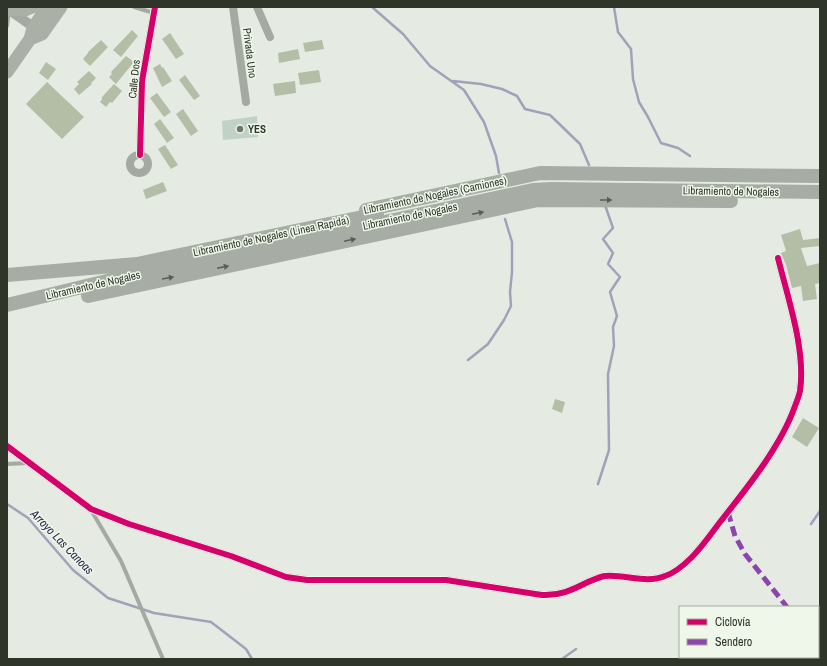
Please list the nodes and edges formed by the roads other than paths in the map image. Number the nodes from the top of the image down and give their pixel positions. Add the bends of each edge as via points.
1 (32, 7) edge
2 (47, 7) edge
3 (61, 7) edge
4 (134, 7) edge
5 (233, 7) edge
6 (257, 7) edge
7 (8, 8) edge
8 (154, 10) edge
9 (7, 26) edge
10 (35, 33) junction
11 (270, 37) dead end
12 (7, 72) edge
13 (246, 102) dead end
14 (140, 155) dead end
15 (820, 176) edge
16 (820, 183) edge
17 (820, 192) edge
18 (820, 201) edge
19 (778, 258) dead end
20 (7, 265) edge
21 (7, 275) edge
22 (7, 305) edge
23 (7, 313) edge
24 (7, 446) edge
25 (29, 463) junction
26 (7, 464) edge
27 (90, 509) junction
28 (163, 659) edge

1 - 7 main road via 25,10
2 - 10 main road
3 - 10 main road
4 - 8 lane
5 - 13 street, Privada Uno
6 - 11 street
7 - 9 lane
7 - 10 street
8 - 14 street, Calle Dos via 141,86
10 - 12 main road
15 - 20 highway, Libramiento de Nogales (Camiones) via 540,173 142,258 65,264
16 - 21 highway, Libramiento de Nogales (Linea Rapida) via 540,179 137,264
17 - 22 highway, Libramiento de Nogales via 533,190 162,268
23 -> 18 highway, Libramiento de Nogales via 538,200
19 - 27 street via 798,339 800,393 776,445 728,512 692,557 664,577 650,579 605,576 553,596 434,579 296,579
24 - 25 street
25 - 26 lane
25 - 27 street
27 - 28 lane via 121,562

